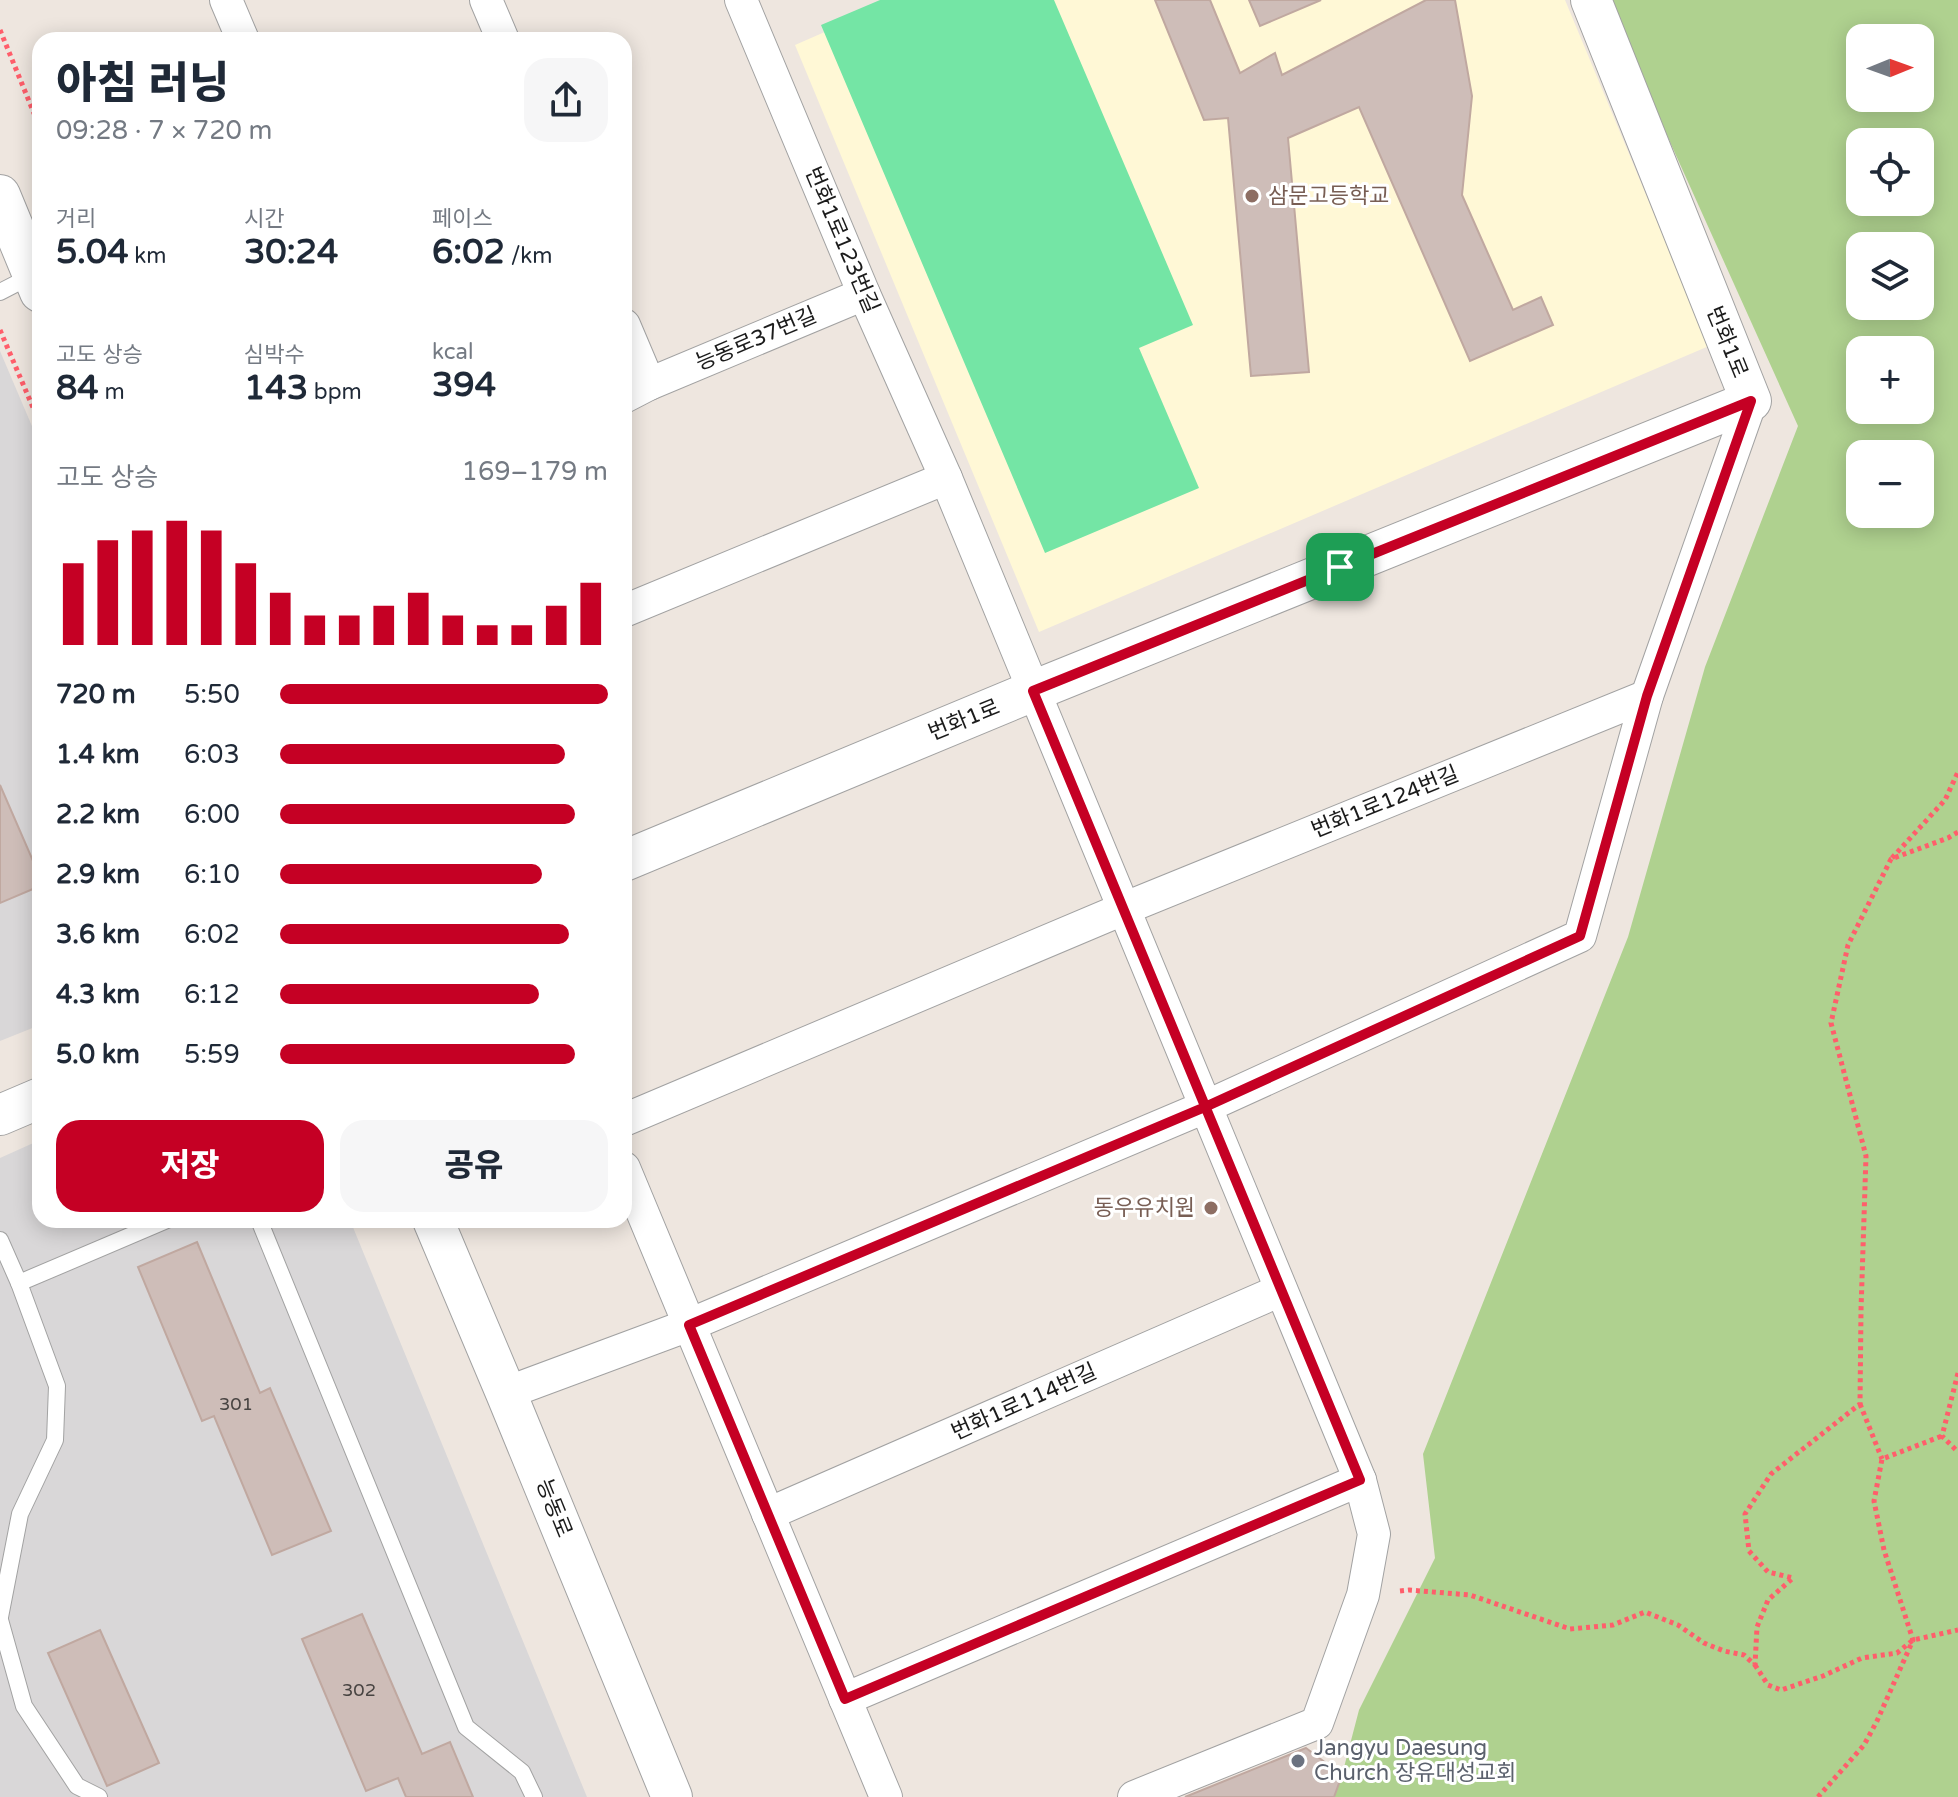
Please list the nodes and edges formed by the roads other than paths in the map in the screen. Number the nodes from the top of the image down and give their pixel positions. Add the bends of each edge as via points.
1 (226, 0) edge
2 (486, 0) edge
3 (741, 0) edge
4 (1591, 0) edge
5 (240, 32) edge
6 (500, 32) edge
7 (0, 195) edge
8 (24, 286) edge
9 (864, 294) junction
10 (632, 366) edge
11 (637, 391) edge
12 (1751, 401) junction
13 (946, 478) junction
14 (632, 608) edge
15 (1033, 691) junction
16 (1647, 696) junction
17 (632, 858) edge
18 (1123, 909) junction
19 (32, 1101) edge
20 (1205, 1107) junction
21 (0, 1115) edge
22 (632, 1117) edge
23 (632, 1187) edge
24 (148, 1228) edge
25 (262, 1228) edge
26 (436, 1228) edge
27 (0, 1240) edge
28 (19, 1283) junction
29 (1281, 1290) junction
30 (689, 1325) junction
31 (506, 1393) junction
32 (1360, 1480) junction
33 (768, 1514) junction
34 (0, 1618) edge
35 (845, 1699) junction
36 (74, 1792) edge
37 (99, 1797) edge
38 (534, 1797) edge
39 (672, 1797) edge
40 (886, 1797) edge
41 (1134, 1797) edge

1 - 5 street
2 - 6 street
3 - 9 street, 번화1로123번길
4 - 12 street, 번화1로
7 - 8 street
9 - 11 street, 능동로37번길
9 - 13 street, 번화1로123번길
10 - 11 street, 능동로37번길
12 - 15 street, 번화1로
12 - 16 street
13 - 14 street
13 - 15 street, 번화1로123번길
15 - 17 street, 번화1로
15 - 18 street
16 - 18 street, 번화1로124번길
16 - 20 street via 1580,936
18 - 20 street
18 - 22 street
19 - 21 street
20 - 29 street
20 - 30 street
23 - 30 street
24 - 28 lane
25 - 38 lane via 466,1727 522,1772
26 - 31 street, 능동로
27 - 28 lane
28 - 34 lane via 57,1386 55,1440 20,1514
29 - 32 street
29 - 33 street, 번화1로114번길
30 - 31 street
30 - 33 street
31 - 39 street, 능동로
32 - 35 street
32 - 41 street via 1374,1534 1363,1595 1317,1723
33 - 35 street
34 - 36 lane via 24,1706
35 - 40 street
36 - 37 lane

